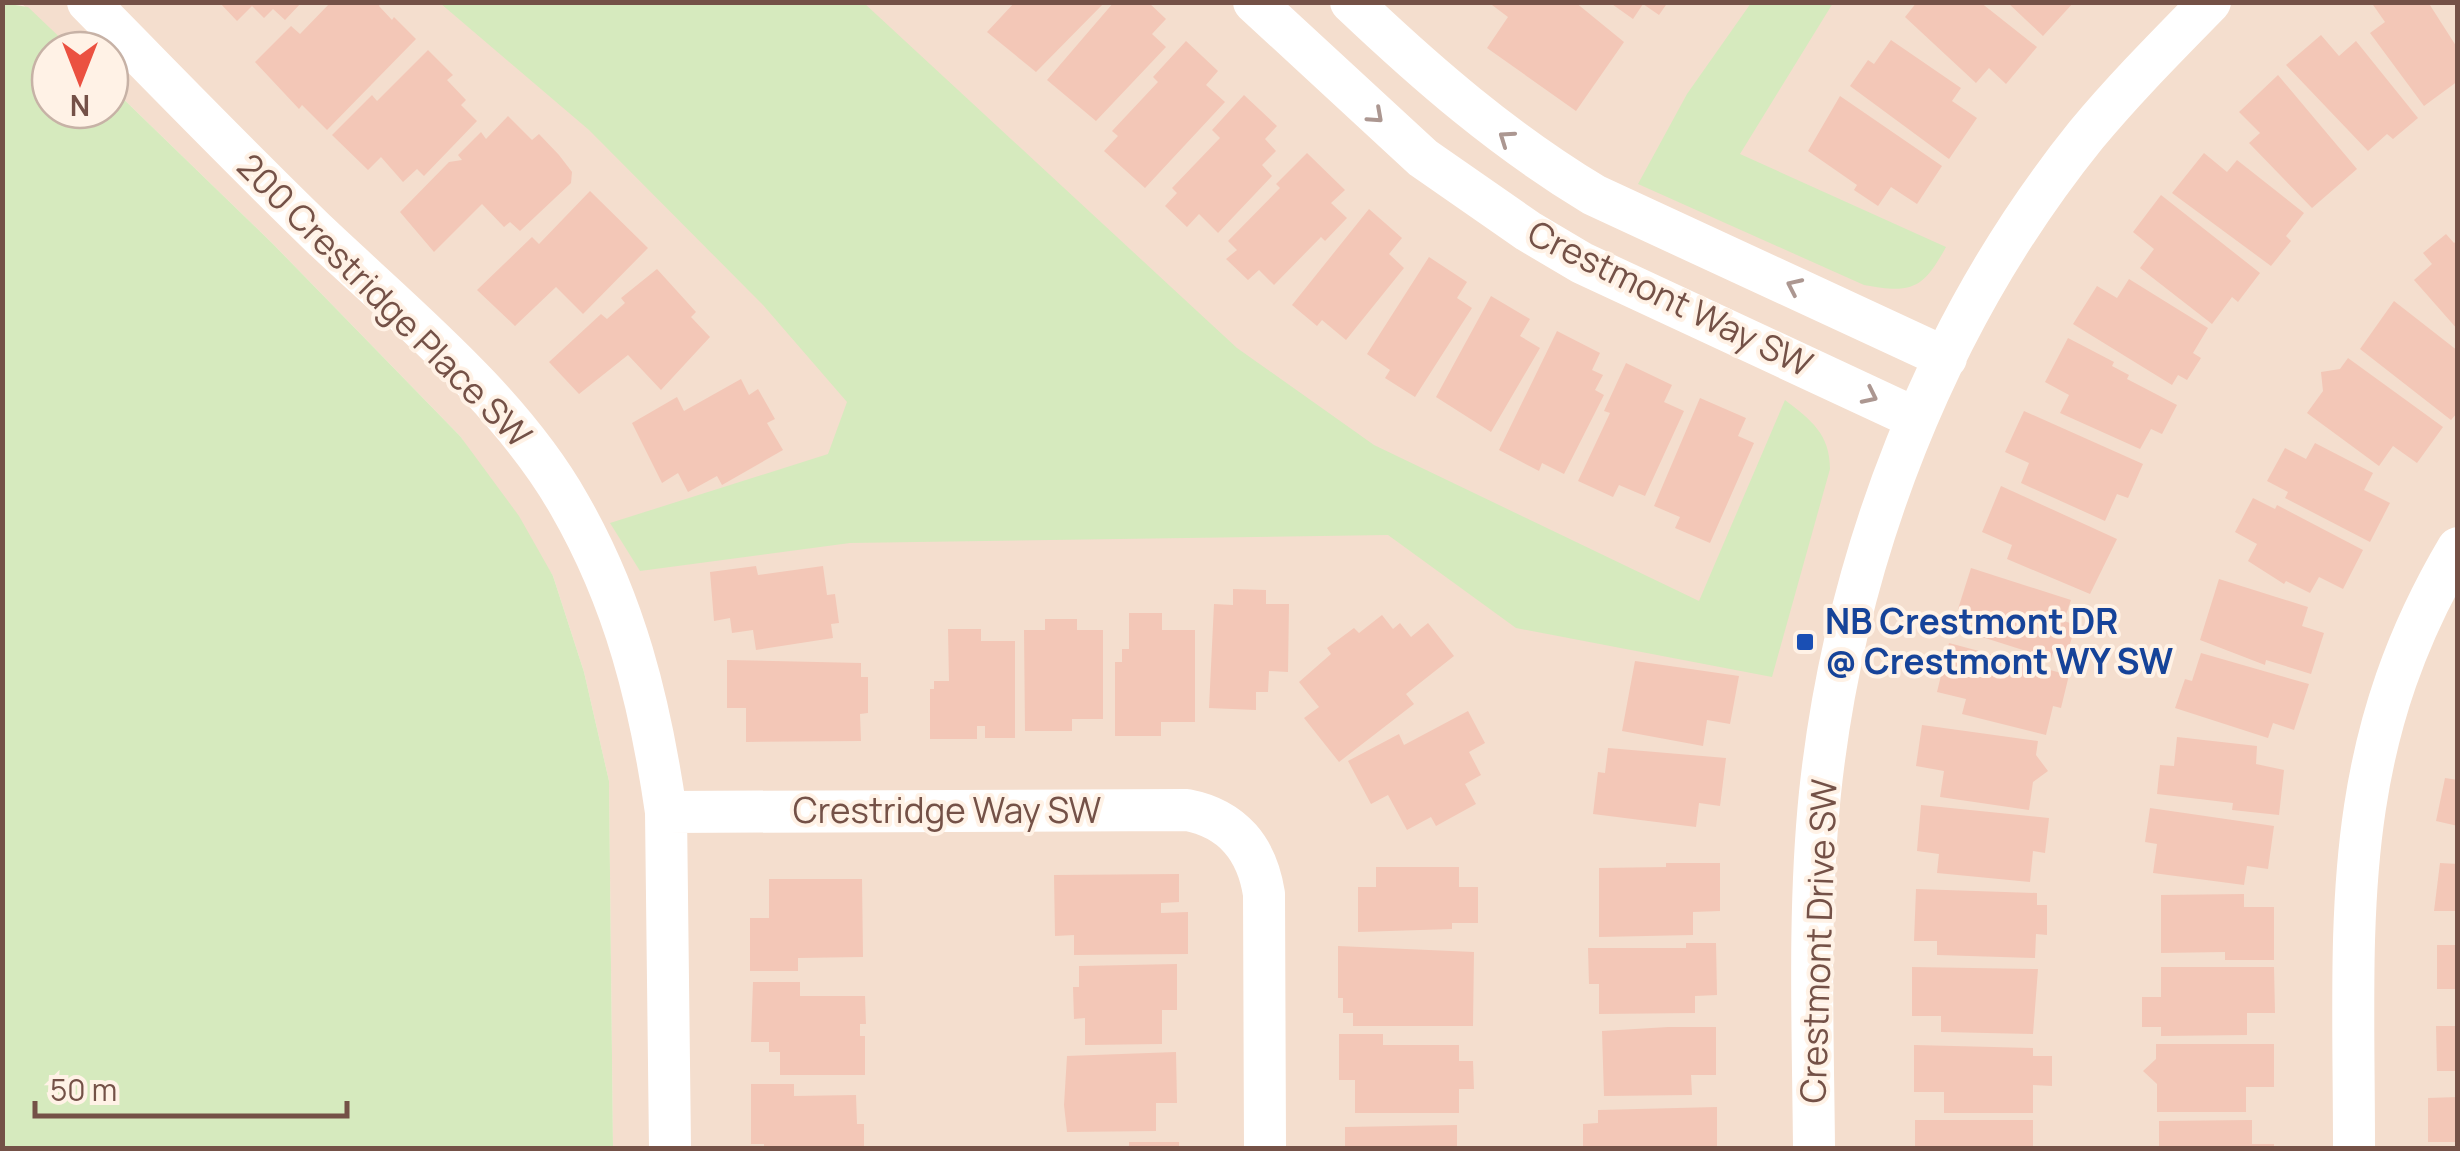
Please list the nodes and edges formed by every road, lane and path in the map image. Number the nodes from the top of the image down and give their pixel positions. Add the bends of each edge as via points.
1 (88, 2) edge
2 (1254, 2) edge
3 (2210, 2) edge
4 (1373, 10) edge
5 (1337, 81) junction
6 (1946, 358) junction
7 (1918, 419) junction
8 (2458, 548) edge
9 (666, 812) junction
10 (670, 1148) edge
11 (1265, 1148) edge
12 (1814, 1148) edge
13 (2354, 1148) edge

1 - 9 street, 200 Crestridge Place SW via 526,442 568,501 621,616 652,716
2 - 5 street, Crestmont Way SW
3 - 6 street, Crestmont Drive SW via 2085,137 1999,263
4 - 5 street
6 -> 4 street, Crestmont Way SW via 1594,195 1495,130
5 -> 7 street, Crestmont Way SW via 1423,158 1555,247
6 - 7 street, Crestmont Drive SW
7 - 12 street, Crestmont Drive SW via 1874,531 1835,686 1815,879
8 - 13 street via 2424,604 2370,766 2353,911
9 - 10 street
9 - 11 street, Crestridge Way SW via 1187,810 1222,822 1251,851 1264,894

